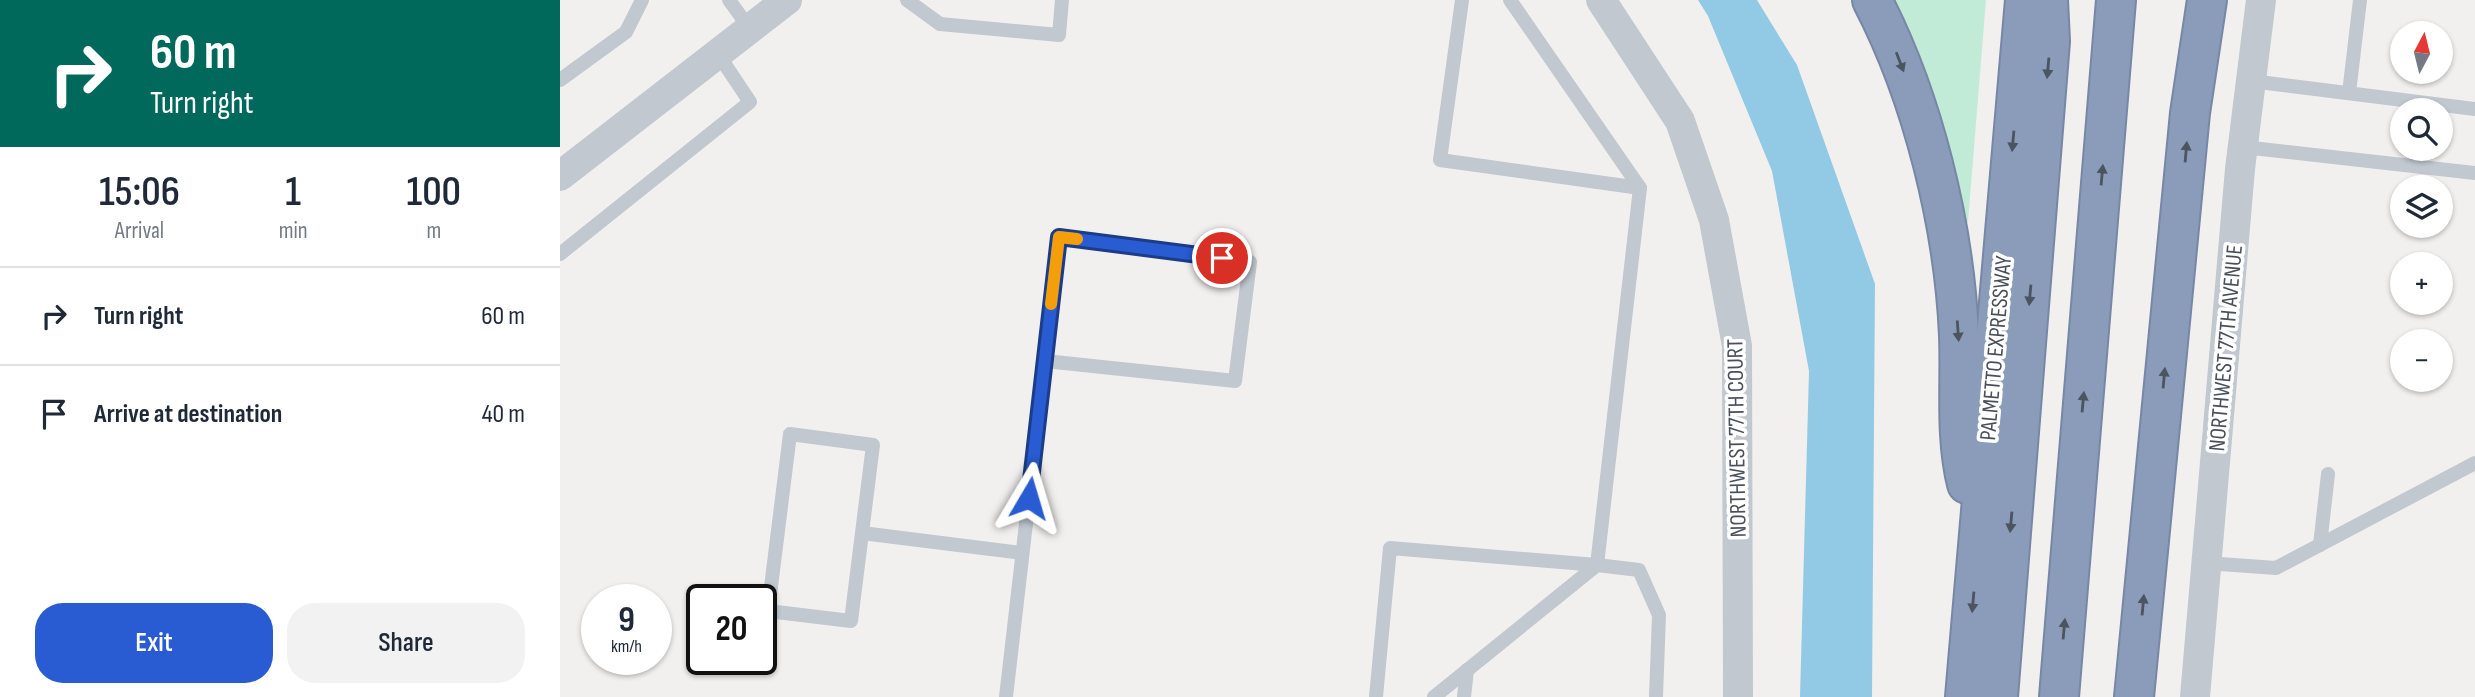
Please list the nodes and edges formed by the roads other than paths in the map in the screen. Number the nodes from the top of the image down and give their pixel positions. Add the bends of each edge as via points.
1 (642, 0) edge
2 (729, 0) edge
3 (787, 0) edge
4 (907, 0) edge
5 (1062, 0) edge
6 (1462, 0) edge
7 (1510, 0) edge
8 (1601, 0) edge
9 (1872, 0) edge
10 (2025, 0) edge
11 (2048, 0) edge
12 (2116, 0) edge
13 (2182, 0) edge
14 (2207, 0) edge
15 (2261, 0) edge
16 (2360, 0) edge
17 (750, 29) junction
18 (718, 54) junction
19 (560, 80) edge
20 (2251, 81) junction
21 (2349, 93) junction
22 (2475, 109) edge
23 (2190, 113) junction
24 (2243, 147) junction
25 (2475, 173) edge
26 (560, 176) edge
27 (1640, 188) junction
28 (560, 254) edge
29 (1045, 361) junction
30 (2475, 463) edge
31 (2328, 474) dead end
32 (862, 533) junction
33 (1979, 534) junction
34 (2320, 545) junction
35 (1022, 553) junction
36 (2206, 563) junction
37 (1597, 565) junction
38 (1467, 670) junction
39 (1006, 697) edge
40 (1376, 697) edge
41 (1434, 697) edge
42 (1464, 697) edge
43 (1656, 697) edge
44 (1738, 697) edge
45 (1965, 697) edge
46 (1998, 697) edge
47 (2059, 697) edge
48 (2134, 697) edge
49 (2195, 697) edge

1 - 19 lane via 626,32
2 - 17 lane
3 - 17 street
4 - 5 lane via 940,24 1059,35
6 - 27 lane via 1440,160
7 - 27 lane
8 - 44 street, NORTHWEST 77TH COURT via 1679,121 1714,220 1737,346
9 -> 33 highway via 1916,104 1951,256 1959,333 1960,459
10 -> 33 highway, PALMETTO EXPRESSWAY
11 -> 46 highway via 2050,41
47 -> 12 highway
13 - 23 highway via 2179,46
14 - 23 highway
15 - 20 street, NORTHWEST 77TH AVENUE
16 - 21 lane
17 - 18 street
18 - 26 street
18 - 28 lane via 750,102
20 - 21 lane
20 - 24 street, NORTHWEST 77TH AVENUE
21 - 22 lane
48 -> 23 highway
24 - 25 lane
24 - 36 street, NORTHWEST 77TH AVENUE
27 - 37 lane
29 - 29 lane via 1059,237 1250,262 1235,382
29 - 35 lane
30 - 34 lane
31 - 34 lane
32 - 32 lane via 873,445 790,434 768,611 851,621
32 - 35 lane
33 -> 45 highway, PALMETTO EXPRESSWAY
34 - 36 lane via 2276,568
35 - 39 lane
36 - 49 street, NORTHWEST 77TH AVENUE
37 - 38 lane
37 - 40 lane via 1390,548
37 - 43 lane via 1639,570 1659,615
38 - 41 lane
38 - 42 lane

